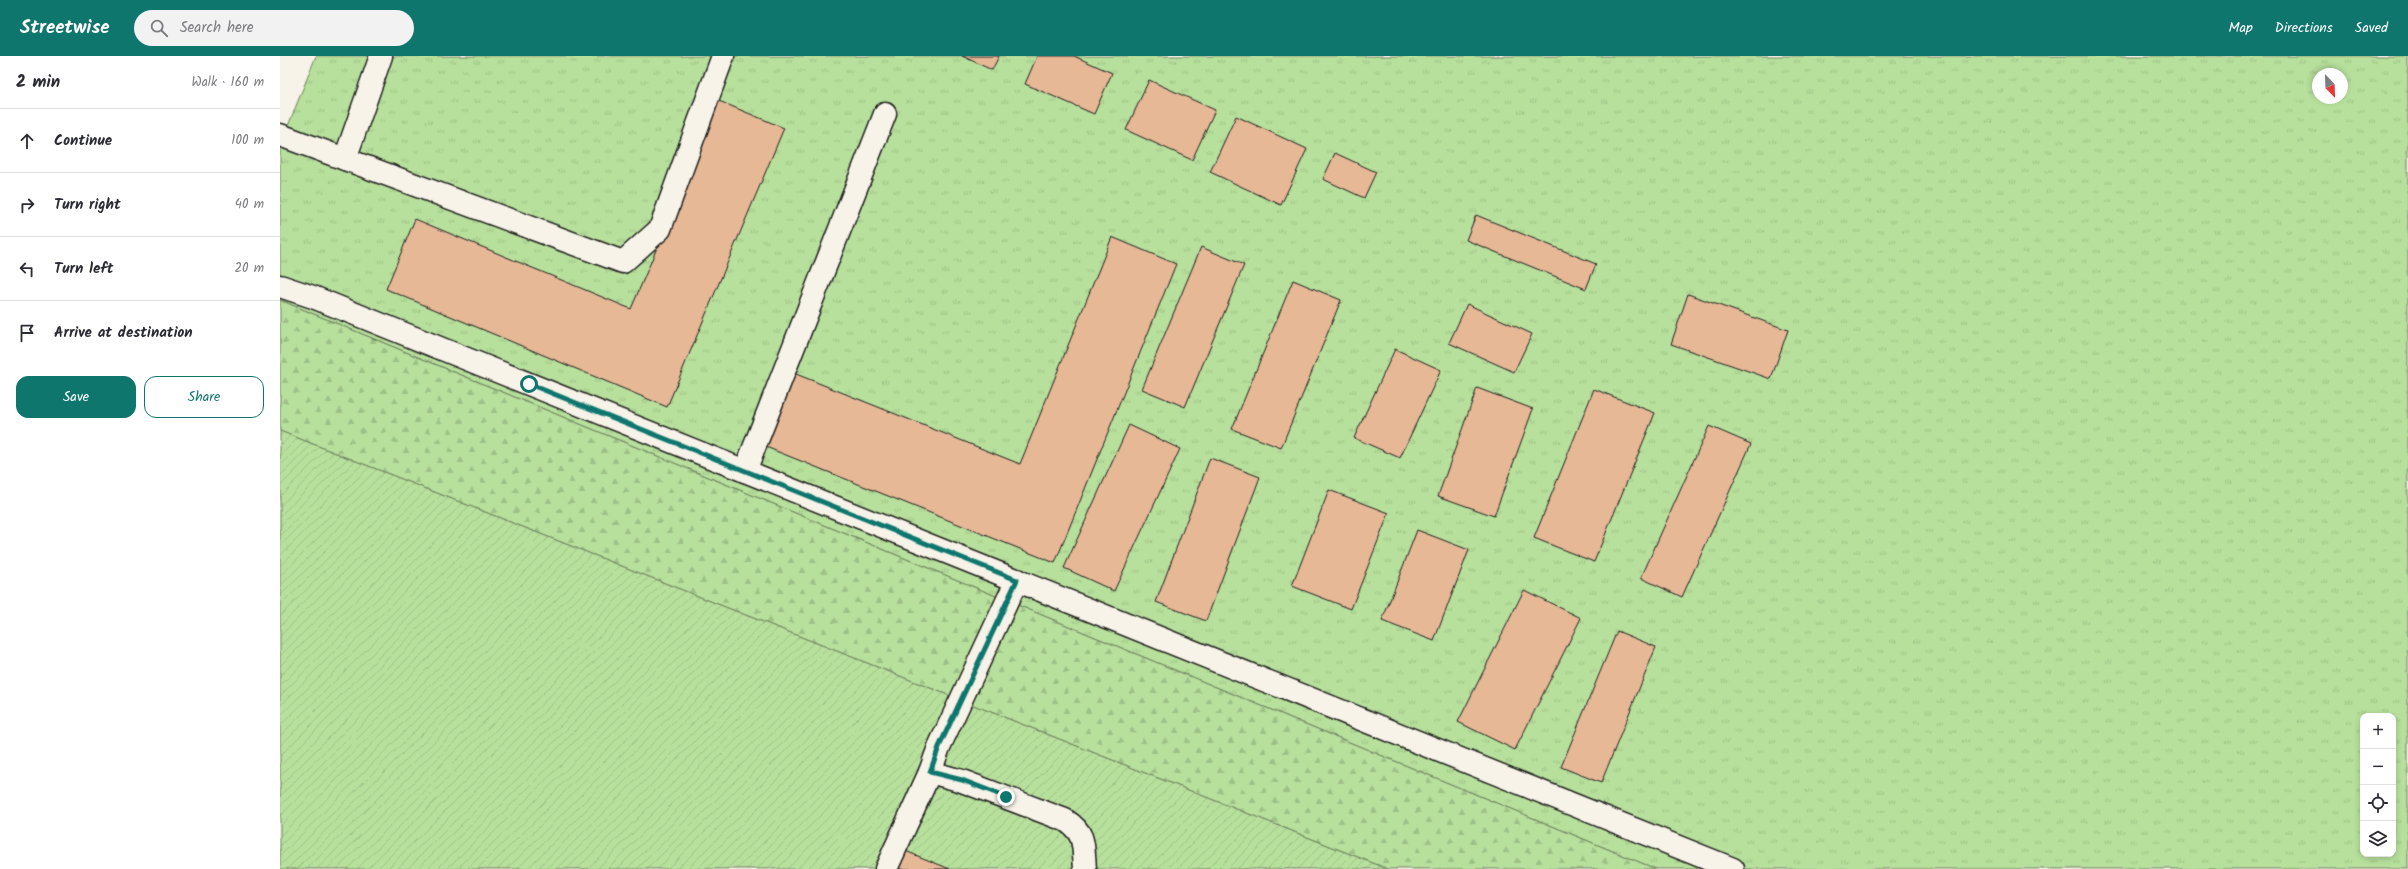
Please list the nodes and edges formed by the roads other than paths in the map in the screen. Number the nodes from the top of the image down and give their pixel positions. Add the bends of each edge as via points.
1 (381, 56) edge
2 (723, 56) edge
3 (885, 114) dead end
4 (280, 136) edge
5 (345, 159) junction
6 (280, 286) edge
7 (745, 471) junction
8 (1017, 580) junction
9 (930, 772) junction
10 (1703, 863) edge
11 (886, 869) edge
12 (1085, 869) edge
13 (1733, 869) edge

1 - 5 street
2 - 5 street via 660,229 623,262
3 - 7 street
4 - 5 street
6 - 7 street
7 - 8 street
8 - 9 street via 939,747
8 - 10 street
9 - 11 street
9 - 12 street via 962,780 1065,820 1078,828
10 - 13 street

